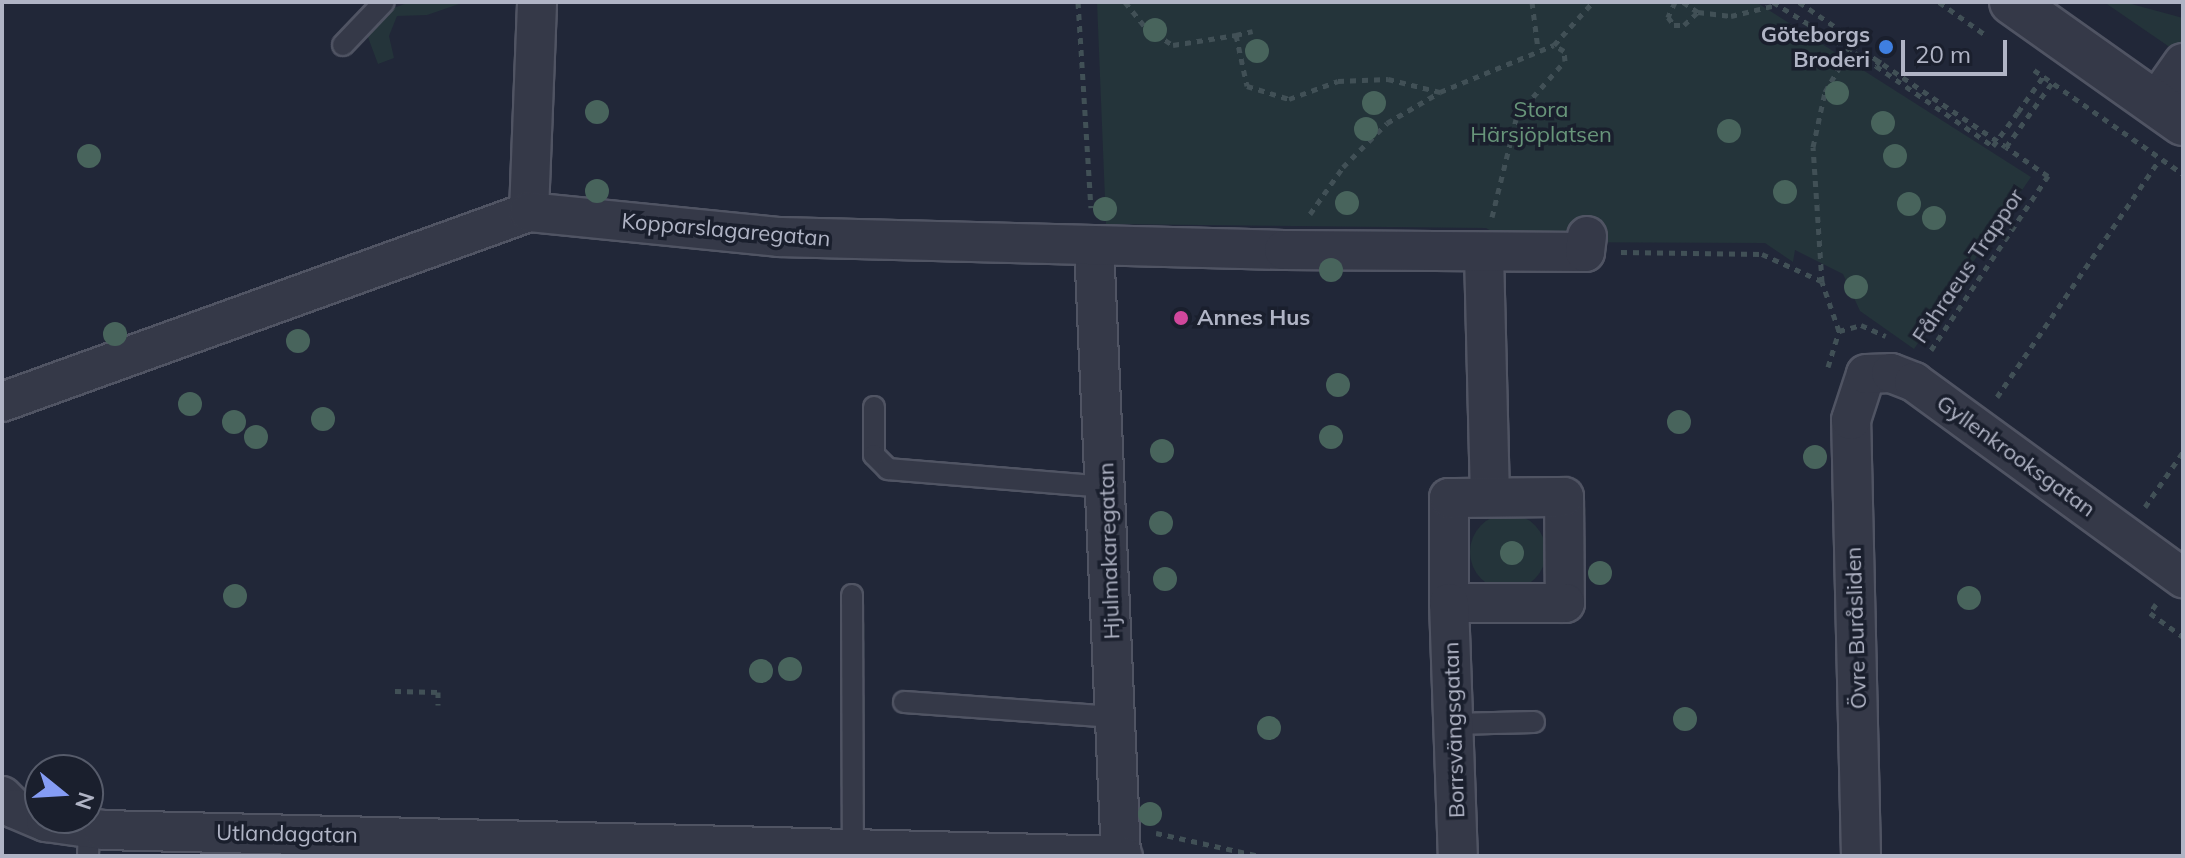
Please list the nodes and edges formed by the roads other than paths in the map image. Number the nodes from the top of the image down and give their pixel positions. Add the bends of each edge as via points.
1 (384, 2) edge
2 (537, 2) edge
3 (2012, 2) edge
4 (343, 45) dead end
5 (2183, 63) edge
6 (2169, 113) edge
7 (529, 212) junction
8 (1586, 244) road end
9 (1094, 245) junction
10 (1484, 253) junction
11 (1853, 400) joint
12 (2, 402) edge
13 (874, 407) dead end
14 (1108, 487) junction
15 (1490, 497) junction
16 (2171, 590) edge
17 (852, 595) dead end
18 (1449, 603) junction
19 (904, 702) dead end
20 (1114, 717) junction
21 (1534, 722) dead end
22 (1453, 724) junction
23 (2, 796) edge
24 (94, 838) edge
25 (280, 845) edge
26 (853, 847) junction
27 (1122, 847) edge
28 (982, 853) edge
29 (1458, 856) edge
30 (1861, 856) edge

1 - 4 lane
2 - 7 street
3 - 6 street
5 - 6 street
7 - 9 street, Kopparslagaregatan via 779,237
7 - 12 street, Kopparslagaregatan
8 - 10 street, Kopparslagaregatan
9 - 10 street, Kopparslagaregatan
9 - 14 street, Hjulmakaregatan
10 - 15 street
11 - 16 street, Gyllenkrooksgatan via 1866,374 1877,371 1914,382
11 - 30 street, Övre Buråsliden
13 - 14 lane via 874,455 888,469
14 - 20 street, Hjulmakaregatan
15 - 18 street, Borrsvängsgatan via 1449,498
15 - 18 street, Borrsvängsgatan via 1564,497 1565,603
17 - 26 lane
18 - 22 street, Borrsvängsgatan
19 - 20 lane
20 - 27 street, Hjulmakaregatan
21 - 22 lane
22 - 29 street, Borrsvängsgatan
23 - 24 street, Utlandagatan via 15,809
24 - 25 street, Utlandagatan
25 - 26 street, Utlandagatan
26 - 28 street, Utlandagatan
27 - 28 street, Utlandagatan

